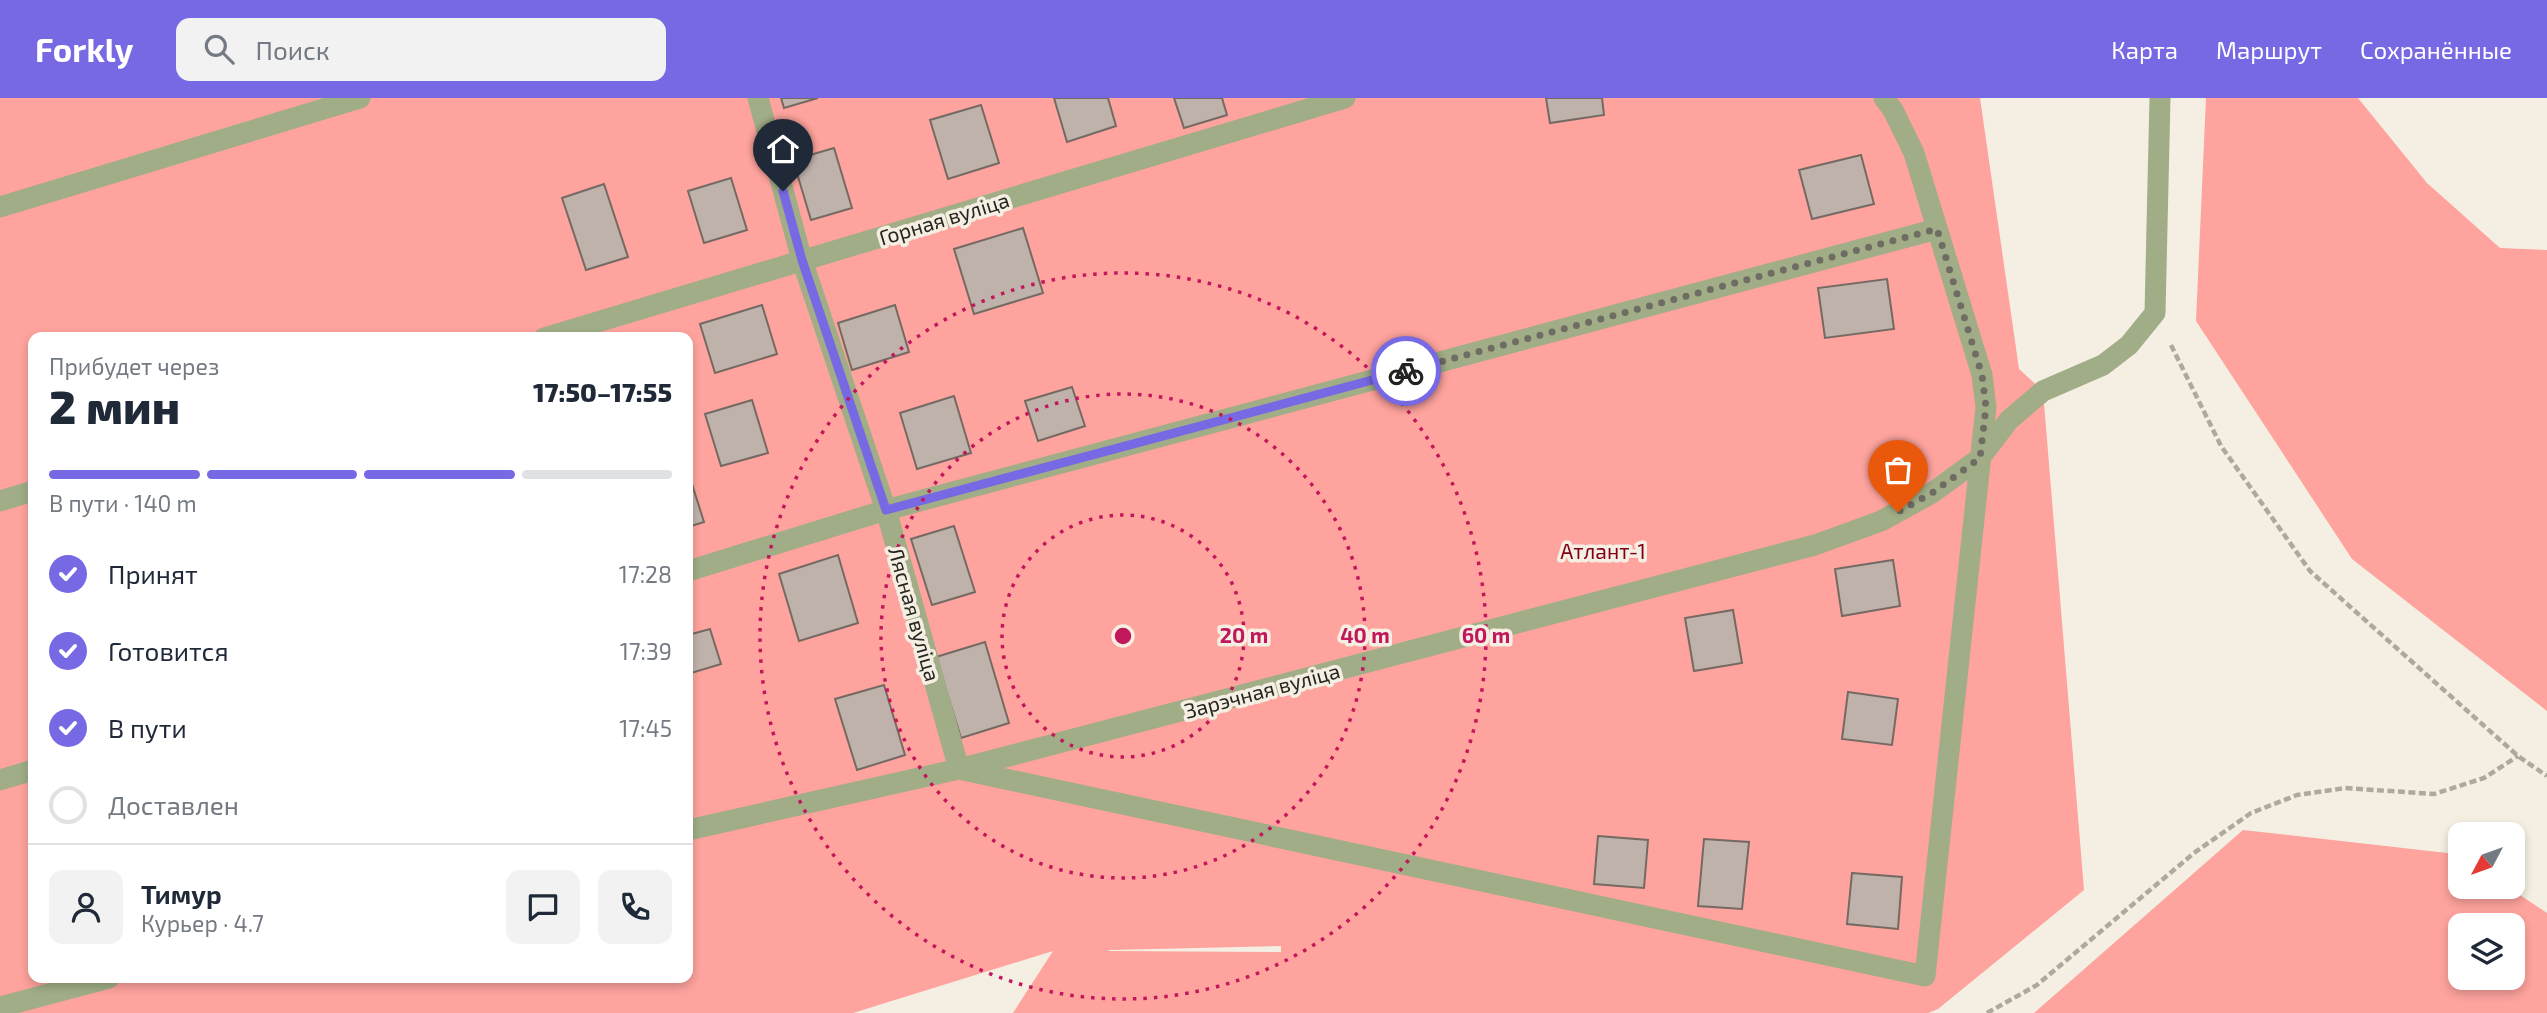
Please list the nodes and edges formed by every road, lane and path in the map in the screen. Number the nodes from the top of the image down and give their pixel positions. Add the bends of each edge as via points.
1 (360, 98) edge
2 (758, 98) edge
3 (1345, 98) edge
4 (1884, 98) edge
5 (2160, 98) edge
6 (0, 206) edge
7 (1937, 229) junction
8 (802, 260) junction
9 (2155, 313) junction
10 (564, 332) edge
11 (1980, 458) junction
12 (28, 493) edge
13 (0, 501) edge
14 (886, 510) junction
15 (693, 569) edge
16 (2518, 756) junction
17 (959, 769) junction
18 (28, 772) edge
19 (2547, 776) edge
20 (0, 780) edge
21 (693, 829) edge
22 (89, 983) edge
23 (0, 1007) edge
24 (1987, 1013) edge

1 - 6 street
2 - 8 street, Лясная вуліца
3 - 8 street, Горная вуліца
4 - 7 street via 1913,153
5 - 9 street
7 - 11 street via 1982,375 1986,407
7 - 14 street
8 - 10 street, Горная вуліца
8 - 14 street, Лясная вуліца
9 - 11 street via 2129,345 2103,365 2043,391 2009,420
9 - 16 path via 2221,446 2310,571
11 - 17 street, Зарэчная вуліца via 1932,493 1881,521 1815,545
11 - 17 street via 1925,976
12 - 13 street
14 - 15 street
14 - 17 street, Лясная вуліца
16 - 19 path
16 - 24 path via 2484,778 2434,794 2346,788 2297,795 2251,813 2194,853 2037,985
17 - 21 street, Зарэчная вуліца
18 - 20 street
22 - 23 street

